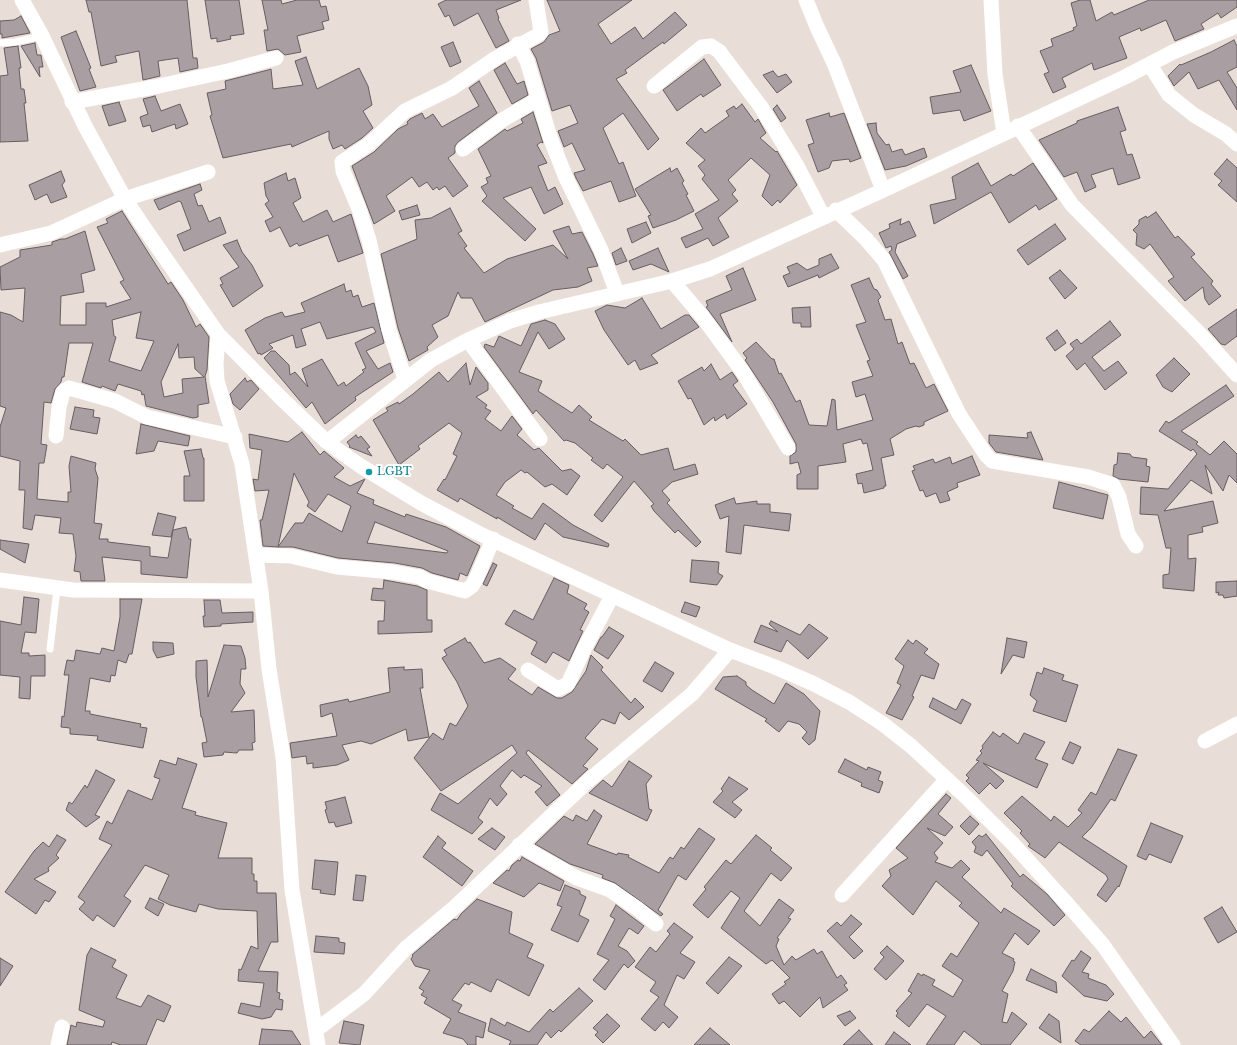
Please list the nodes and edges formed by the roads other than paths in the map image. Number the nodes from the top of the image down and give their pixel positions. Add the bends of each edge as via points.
1 (22, 0) edge
2 (536, 0) edge
3 (806, 0) edge
4 (991, 0) edge
5 (1237, 26) edge
6 (42, 36) junction
7 (0, 43) edge
8 (518, 44) junction
9 (276, 58) dead end
10 (1150, 65) junction
11 (654, 86) dead end
12 (538, 99) junction
13 (72, 102) junction
14 (1011, 129) junction
15 (1237, 144) edge
16 (463, 149) dead end
17 (208, 172) dead end
18 (883, 190) junction
19 (125, 199) junction
20 (836, 210) junction
21 (823, 216) junction
22 (0, 246) edge
23 (672, 281) junction
24 (617, 294) junction
25 (218, 334) junction
26 (468, 340) junction
27 (1237, 375) edge
28 (405, 379) junction
29 (56, 436) dead end
30 (235, 437) junction
31 (540, 439) dead end
32 (327, 442) junction
33 (788, 448) dead end
34 (493, 539) junction
35 (1136, 546) dead end
36 (256, 555) junction
37 (0, 580) edge
38 (57, 589) junction
39 (261, 592) junction
40 (612, 596) junction
41 (50, 649) dead end
42 (730, 650) junction
43 (528, 670) dead end
44 (1237, 724) edge
45 (1205, 741) dead end
46 (947, 779) junction
47 (519, 845) junction
48 (842, 895) dead end
49 (656, 924) dead end
50 (62, 1027) dead end
51 (316, 1030) junction
52 (58, 1045) edge
53 (318, 1045) edge
54 (1173, 1045) edge

1 - 6 street
2 - 8 street via 541,32
3 - 18 street via 834,63
4 - 14 street via 994,74
5 - 10 street via 1173,52
6 - 7 lane
6 - 13 street
8 - 12 street via 527,61
8 - 28 street via 452,88 405,111 368,145 342,162 369,240 389,330
9 - 13 street via 228,71
10 - 14 street
10 - 15 street via 1169,95
11 - 21 street via 702,47 710,46 719,51 761,107 797,166
12 - 16 street via 504,119
12 - 24 street via 566,178 600,250
13 - 19 street
14 - 18 street
14 - 27 street via 1072,205 1200,334
17 - 19 street
18 - 20 street
19 - 22 street via 51,234
19 - 25 street
20 - 21 street
20 - 35 street via 866,238 884,260 959,414 986,455 992,461 1088,477 1113,485 1119,497 1128,534
21 - 23 street via 710,268
23 - 24 street
23 - 33 street via 702,316 743,372
24 - 26 street via 539,312 510,321
25 - 30 street via 217,381
25 - 32 street
26 - 28 street via 431,360
26 - 31 street
28 - 32 street
29 - 30 street via 63,392 69,388 115,402 147,417
30 - 36 street via 242,464
32 - 34 street via 421,503
34 - 36 street via 477,577 465,592 420,577 393,572 337,566 291,556
34 - 40 street
36 - 39 street
37 - 38 street
38 - 39 street
38 - 41 lane
39 - 51 street via 269,669 283,757 292,890
40 - 42 street
40 - 43 street via 568,684 558,689
42 - 46 street via 775,667 849,702 911,746
42 - 47 street via 692,694 601,770
44 - 45 street
46 - 48 street
46 - 54 street via 1014,846 1103,945
47 - 49 street via 577,878 610,890
47 - 51 street via 455,907 406,948 364,994
50 - 52 street
51 - 53 street

